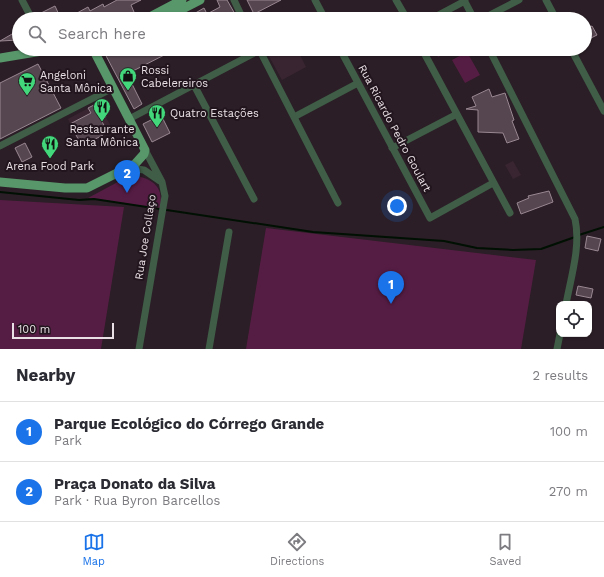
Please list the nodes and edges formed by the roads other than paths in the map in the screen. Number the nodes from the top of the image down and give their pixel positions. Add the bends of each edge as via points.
1 (22, 0) edge
2 (182, 0) edge
3 (200, 0) edge
4 (234, 0) edge
5 (315, 0) edge
6 (396, 0) edge
7 (519, 0) edge
8 (546, 0) edge
9 (464, 1) edge
10 (28, 12) edge
11 (159, 12) edge
12 (177, 12) edge
13 (240, 12) edge
14 (321, 12) edge
15 (403, 12) edge
16 (444, 12) edge
17 (470, 12) edge
18 (496, 12) edge
19 (552, 12) edge
20 (12, 56) edge
21 (97, 56) edge
22 (248, 56) edge
23 (262, 56) edge
24 (344, 56) edge
25 (426, 56) edge
26 (493, 56) edge
27 (576, 56) edge
28 (0, 58) edge
29 (358, 83) junction
30 (194, 86) junction
31 (113, 88) junction
32 (604, 111) edge
33 (457, 114) junction
34 (294, 117) junction
35 (129, 119) junction
36 (0, 146) edge
37 (392, 148) junction
38 (145, 150) junction
39 (129, 168) junction
40 (0, 182) edge
41 (162, 182) junction
42 (493, 183) junction
43 (254, 199) dead end
44 (338, 203) dead end
45 (510, 213) dead end
46 (229, 232) dead end
47 (567, 301) edge
48 (559, 337) edge
49 (139, 349) edge
50 (209, 349) edge
51 (557, 349) edge

1 - 10 street
2 - 11 main road
3 - 12 main road
4 - 13 street
5 - 14 street
6 - 15 street
7 - 18 street
8 - 19 street
9 - 16 street
9 - 17 street
20 - 28 main road
21 - 31 main road, Rua Joe Collaço
22 - 30 street
23 - 34 street
24 - 29 street, Rua Ricardo Pedro Goulart
25 - 33 street
26 - 47 street via 576,218 575,252
27 - 32 street
29 - 34 street
29 - 37 street, Rua Ricardo Pedro Goulart
30 - 35 street
30 - 43 street
31 - 35 main road, Rua Joe Collaço
31 - 36 street
33 - 37 street
33 - 42 street
34 - 44 street
35 - 38 main road, Rua Joe Collaço
37 - 42 street, Rua Ricardo Pedro Goulart via 430,218
38 - 39 main road via 141,159
38 - 41 street, Rua Joe Collaço
39 - 40 main road via 82,189
39 - 41 street via 144,170
41 - 49 street, Rua Joe Collaço via 163,213
42 - 45 street
46 - 50 street
48 - 51 street

